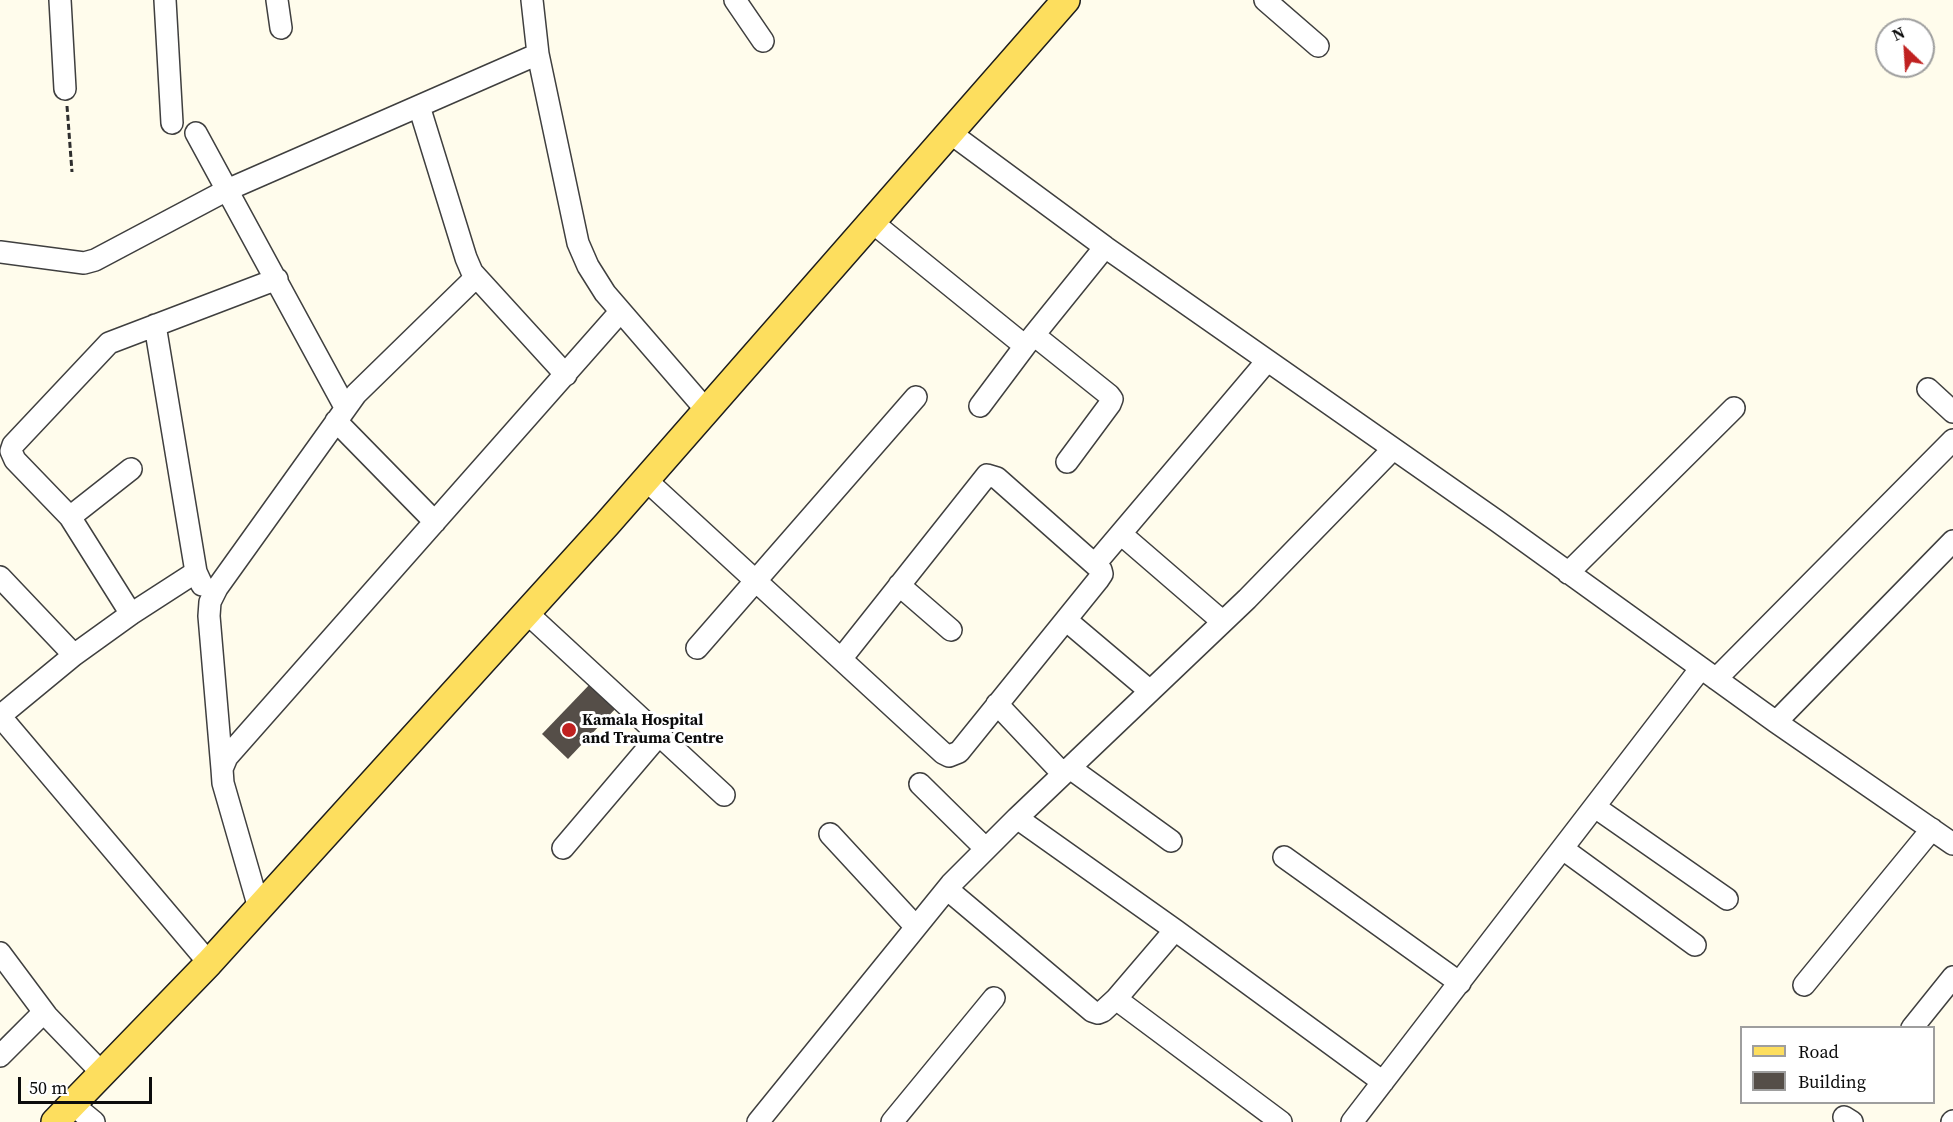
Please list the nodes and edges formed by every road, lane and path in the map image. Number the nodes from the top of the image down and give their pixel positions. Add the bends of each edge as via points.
1 (60, 0) edge
2 (165, 0) edge
3 (277, 0) edge
4 (532, 0) edge
5 (735, 0) edge
6 (1066, 0) edge
7 (1265, 0) edge
8 (280, 28) dead end
9 (763, 41) dead end
10 (1318, 46) dead end
11 (538, 54) junction
12 (65, 89) joint
13 (419, 106) junction
14 (172, 123) dead end
15 (949, 132) junction
16 (195, 133) dead end
17 (72, 172) dead end
18 (227, 190) junction
19 (872, 222) junction
20 (1105, 247) junction
21 (2, 251) edge
22 (476, 277) junction
23 (277, 279) junction
24 (620, 312) junction
25 (155, 325) junction
26 (1030, 340) junction
27 (1268, 361) junction
28 (566, 375) junction
29 (1928, 389) dead end
30 (916, 397) dead end
31 (980, 406) dead end
32 (1734, 408) dead end
33 (707, 411) junction
34 (1953, 412) edge
35 (341, 414) junction
36 (1953, 440) edge
37 (1393, 449) junction
38 (1067, 462) dead end
39 (130, 469) dead end
40 (646, 480) junction
41 (70, 517) junction
42 (435, 522) junction
43 (1121, 534) junction
44 (1953, 541) edge
45 (1095, 564) junction
46 (196, 573) junction
47 (1568, 573) junction
48 (0, 577) edge
49 (755, 580) junction
50 (899, 585) junction
51 (210, 602) junction
52 (527, 613) junction
53 (131, 614) junction
54 (1066, 620) junction
55 (1223, 622) junction
56 (951, 630) dead end
57 (697, 648) dead end
58 (74, 655) junction
59 (841, 658) junction
60 (1709, 674) junction
61 (1150, 692) junction
62 (997, 704) junction
63 (1776, 722) junction
64 (659, 735) junction
65 (222, 769) junction
66 (1066, 771) junction
67 (920, 784) dead end
68 (724, 795) dead end
69 (1595, 807) junction
70 (1017, 818) junction
71 (1932, 829) junction
72 (830, 834) dead end
73 (1171, 841) dead end
74 (1953, 844) edge
75 (563, 848) dead end
76 (986, 849) junction
77 (1563, 849) junction
78 (1284, 857) dead end
79 (946, 890) junction
80 (1727, 899) dead end
81 (259, 908) junction
82 (916, 927) junction
83 (1175, 930) junction
84 (1695, 945) dead end
85 (0, 954) edge
86 (209, 963) junction
87 (1953, 977) edge
88 (1460, 984) junction
89 (1804, 985) dead end
90 (994, 998) dead end
91 (1116, 999) junction
92 (44, 1012) junction
93 (1914, 1026) edge
94 (0, 1056) edge
95 (102, 1073) junction
96 (1383, 1083) junction
97 (63, 1113) edge
98 (94, 1122) edge
99 (758, 1122) edge
100 (892, 1122) edge
101 (1281, 1122) edge
102 (1352, 1122) edge

1 - 12 street
2 - 14 street
3 - 8 street
4 - 11 street
5 - 9 street
6 - 15 main road
7 - 10 street
11 - 13 street
11 - 24 street via 578,243 605,294
12 - 17 path
13 - 18 street
13 - 22 street via 466,258
15 - 19 main road
15 - 20 street
16 - 18 street
18 - 21 street via 84,263
18 - 23 street
19 - 26 street
19 - 33 main road
20 - 26 street
20 - 27 street
22 - 28 street
22 - 35 street via 356,394
23 - 25 street
23 - 35 street
24 - 28 street
24 - 33 street
25 - 41 street via 109,343 13,445 15,460
25 - 46 street
26 - 31 street
26 - 38 street via 1112,399
27 - 37 street
27 - 43 street
28 - 42 street
29 - 34 street
30 - 49 street
32 - 47 street
33 - 40 main road
35 - 42 street
35 - 51 street
36 - 60 street
37 - 47 street
37 - 55 street
39 - 41 street
40 - 49 street
40 - 52 main road
41 - 53 street
42 - 65 street via 227,757
43 - 45 street
43 - 55 street
44 - 63 street
45 - 50 street via 997,478 987,475
45 - 54 street via 1102,574
46 - 51 street
46 - 53 street
47 - 60 street
48 - 58 street
49 - 57 street
49 - 59 street
50 - 56 street
50 - 59 street
51 - 65 street
52 - 64 street
52 - 81 main road
53 - 58 street
54 - 61 street
54 - 62 street
55 - 61 street
58 - 86 street via 0,716
59 - 62 street via 949,756 959,752
60 - 63 street
60 - 69 street
61 - 66 street
62 - 66 street
63 - 71 street
64 - 68 street
64 - 75 street
65 - 81 street
66 - 70 street
66 - 73 street
67 - 76 street
69 - 77 street
69 - 80 street
70 - 76 street
70 - 83 street
71 - 74 street
71 - 89 street
72 - 82 street
76 - 79 street
77 - 84 street
77 - 88 street
78 - 88 street
79 - 82 street
79 - 91 street via 1092,1011 1103,1011
81 - 86 main road
82 - 99 street
83 - 91 street
83 - 96 street
85 - 92 street
86 - 95 main road
87 - 93 street
88 - 96 street
90 - 100 street
91 - 101 street
92 - 94 street
92 - 95 street
95 - 97 main road
96 - 102 street
97 - 98 street

